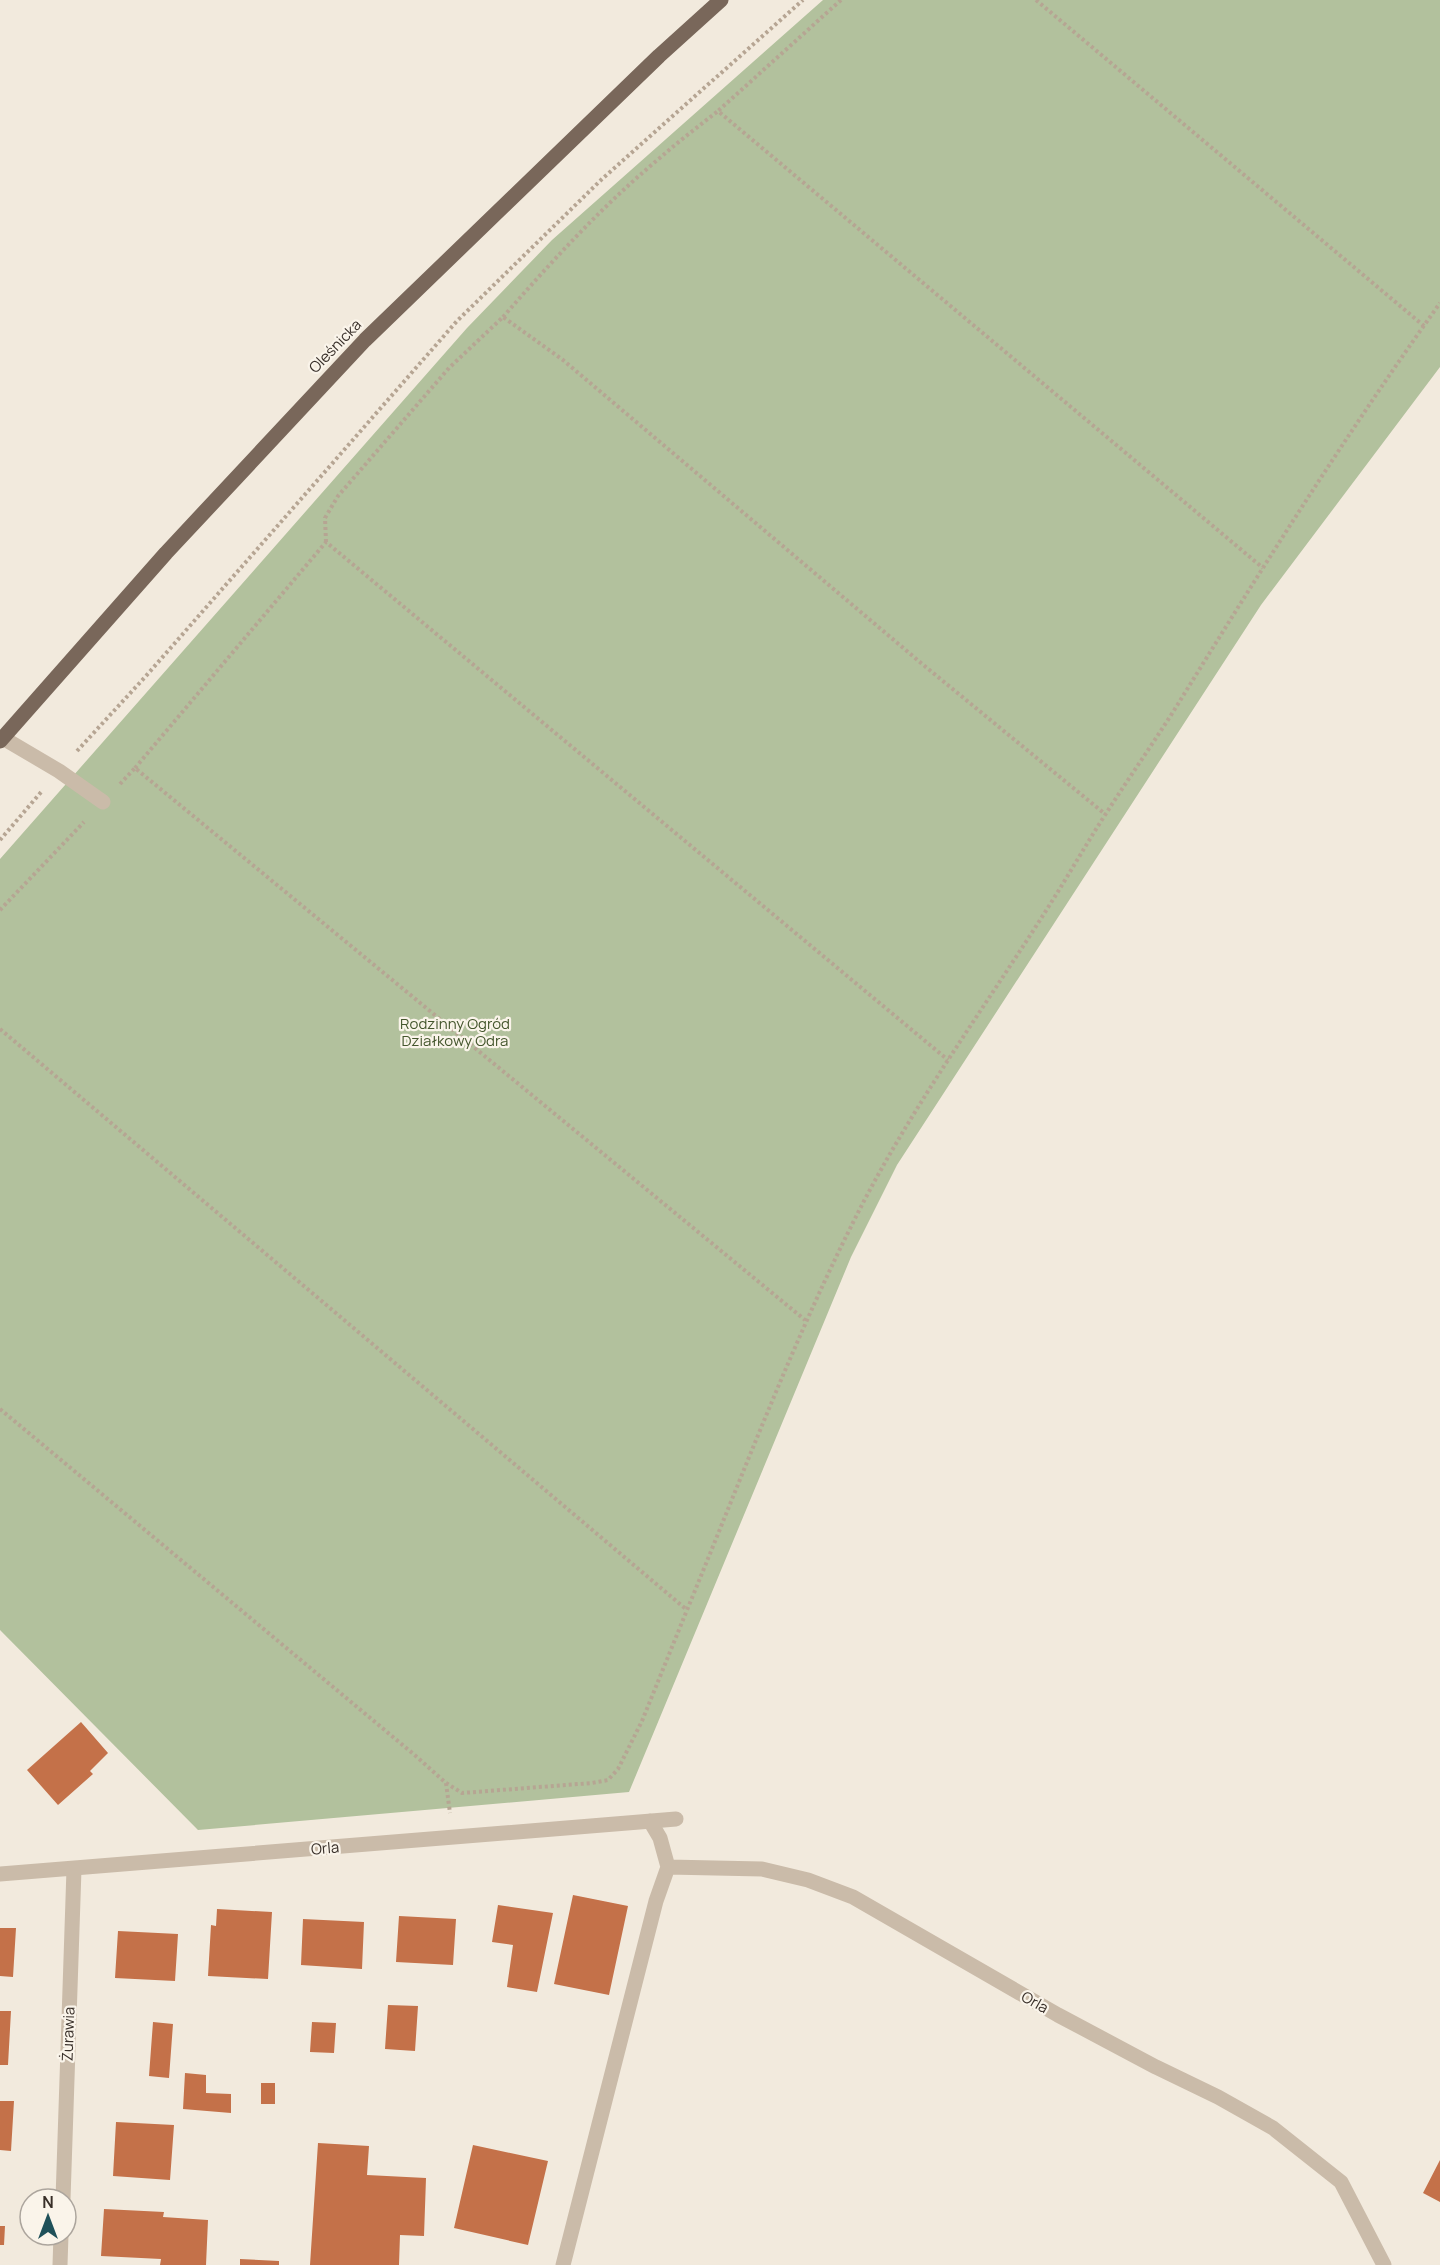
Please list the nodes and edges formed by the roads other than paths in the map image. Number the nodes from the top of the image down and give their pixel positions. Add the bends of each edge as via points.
1 (721, 0) edge
2 (1, 739) edge
3 (103, 802) road end
4 (676, 1819) dead end
5 (650, 1821) junction
6 (668, 1867) junction
7 (74, 1869) junction
8 (0, 1874) edge
9 (63, 2187) edge
10 (61, 2247) edge
11 (60, 2265) edge
12 (563, 2265) edge
13 (1384, 2265) edge

1 - 2 main road, Oleśnicka via 365,340 166,553
2 - 3 street via 59,771
4 - 5 street, Orla
5 - 6 street via 660,1838
5 - 7 street, Orla
6 - 12 street
6 - 13 street, Orla via 762,1869 808,1880 853,1897 1058,2015 1218,2097 1273,2128 1341,2182
7 - 8 street, Orla
7 - 9 street, Żurawia
10 - 11 street

